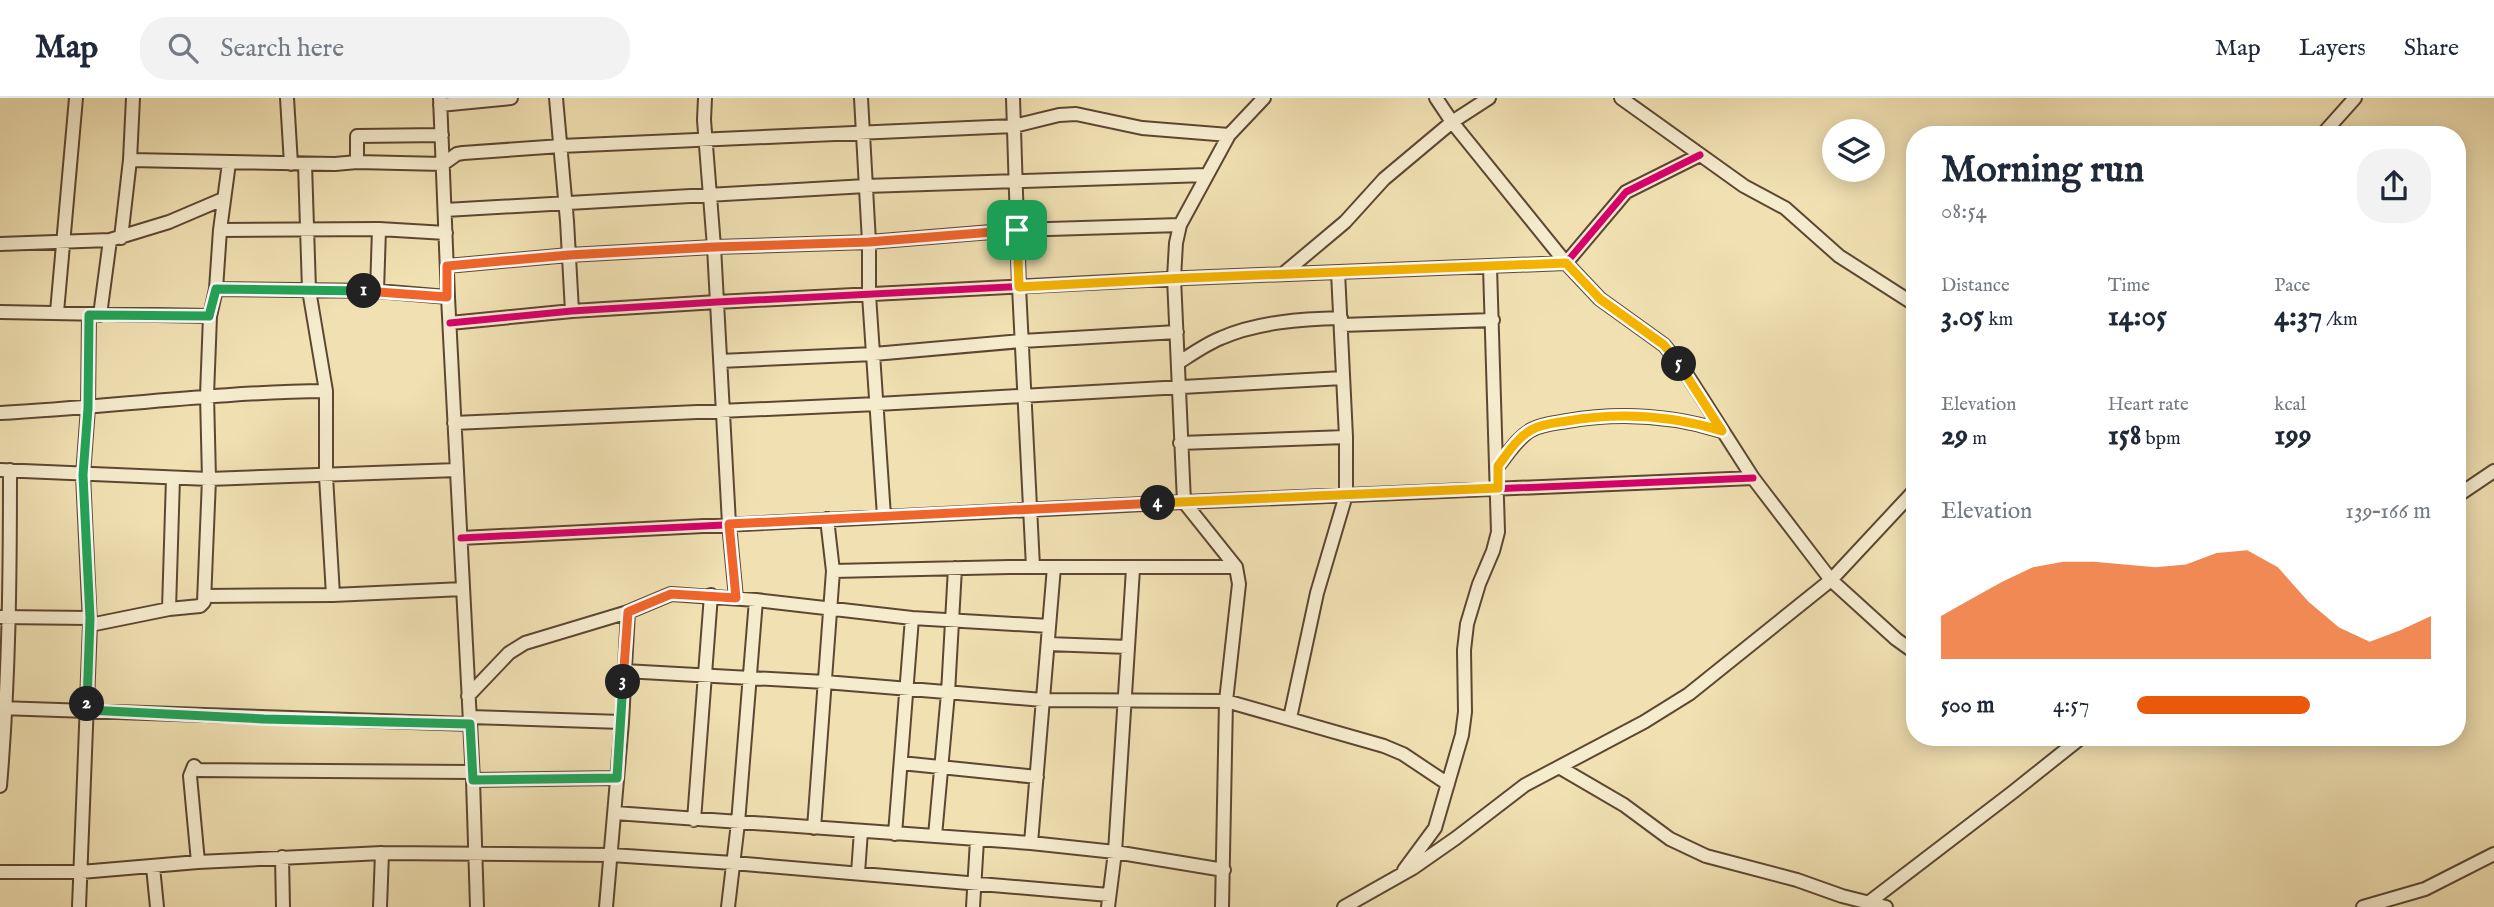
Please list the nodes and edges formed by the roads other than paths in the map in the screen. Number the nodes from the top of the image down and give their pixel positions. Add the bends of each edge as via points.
1 (76, 98) edge
2 (133, 98) edge
3 (287, 98) edge
4 (511, 98) edge
5 (556, 98) edge
6 (705, 98) edge
7 (861, 98) edge
8 (1013, 98) edge
9 (1264, 98) edge
10 (1436, 98) edge
11 (1489, 98) edge
12 (1621, 98) edge
13 (2355, 98) edge
14 (440, 101) edge
15 (1451, 122) junction
16 (1014, 126) junction
17 (2330, 126) edge
18 (863, 132) junction
19 (442, 135) junction
20 (1229, 135) junction
21 (707, 141) junction
22 (561, 146) junction
23 (1700, 155) junction
24 (130, 160) junction
25 (357, 162) junction
26 (229, 163) junction
27 (292, 164) junction
28 (305, 164) junction
29 (443, 164) junction
30 (1206, 175) junction
31 (1015, 180) junction
32 (866, 186) junction
33 (711, 196) junction
34 (223, 199) junction
35 (565, 202) junction
36 (445, 210) junction
37 (1180, 225) junction
38 (307, 229) junction
39 (379, 229) junction
40 (219, 230) junction
41 (1017, 230) junction
42 (446, 233) junction
43 (116, 239) junction
44 (65, 240) junction
45 (869, 242) junction
46 (0, 244) edge
47 (714, 247) junction
48 (569, 255) junction
49 (1566, 263) junction
50 (447, 266) junction
51 (1490, 267) junction
52 (1338, 272) junction
53 (1283, 274) junction
54 (1174, 278) junction
55 (1019, 287) junction
56 (216, 289) junction
57 (309, 290) junction
58 (377, 291) junction
59 (869, 295) junction
60 (447, 297) junction
61 (1906, 299) edge
62 (717, 302) junction
63 (572, 311) junction
64 (0, 312) edge
65 (57, 312) junction
66 (95, 315) junction
67 (209, 316) junction
68 (1493, 320) junction
69 (1341, 321) junction
70 (450, 323) junction
71 (1177, 331) junction
72 (1022, 341) junction
73 (874, 354) junction
74 (720, 361) junction
75 (1178, 363) junction
76 (1343, 378) junction
77 (1179, 387) junction
78 (326, 391) junction
79 (1025, 394) junction
80 (207, 395) junction
81 (877, 404) junction
82 (88, 408) junction
83 (723, 410) junction
84 (0, 413) edge
85 (454, 422) junction
86 (1722, 431) junction
87 (1346, 437) junction
88 (1180, 443) junction
89 (1498, 466) junction
90 (5, 470) edge
91 (457, 470) junction
92 (2494, 471) edge
93 (83, 475) junction
94 (326, 476) junction
95 (173, 478) junction
96 (1753, 478) junction
97 (209, 479) junction
98 (1498, 488) junction
99 (2466, 490) edge
100 (1346, 495) junction
101 (1906, 500) edge
102 (1184, 502) junction
103 (1030, 511) junction
104 (884, 516) junction
105 (827, 519) junction
106 (729, 524) junction
107 (461, 538) junction
108 (1033, 567) junction
109 (1054, 567) junction
110 (955, 568) junction
111 (1236, 568) junction
112 (1133, 569) junction
113 (833, 571) junction
114 (1831, 580) junction
115 (463, 589) junction
116 (332, 595) junction
117 (711, 595) junction
118 (205, 596) junction
119 (736, 598) junction
120 (755, 600) junction
121 (169, 609) junction
122 (830, 609) junction
123 (628, 612) junction
124 (5, 616) edge
125 (912, 618) junction
126 (952, 621) junction
127 (90, 622) junction
128 (1049, 626) junction
129 (1048, 644) junction
130 (1906, 646) edge
131 (1128, 648) junction
132 (624, 671) junction
133 (705, 675) junction
134 (749, 677) junction
135 (825, 682) junction
136 (906, 689) junction
137 (948, 693) junction
138 (468, 696) junction
139 (1043, 700) junction
140 (1125, 700) junction
141 (1226, 701) junction
142 (3, 709) edge
143 (87, 710) junction
144 (1290, 718) junction
145 (470, 721) junction
146 (622, 722) junction
147 (2071, 746) edge
148 (901, 763) junction
149 (942, 767) junction
150 (1559, 767) junction
151 (473, 776) junction
152 (1037, 777) junction
153 (617, 778) junction
154 (1448, 784) junction
155 (0, 786) edge
156 (615, 813) junction
157 (694, 820) junction
158 (738, 823) junction
159 (814, 828) junction
160 (861, 831) junction
161 (895, 834) junction
162 (935, 836) junction
163 (977, 840) junction
164 (1031, 843) junction
165 (1115, 852) junction
166 (382, 853) junction
167 (2494, 854) edge
168 (477, 855) junction
169 (611, 855) junction
170 (282, 857) junction
171 (198, 862) junction
172 (733, 863) junction
173 (153, 867) junction
174 (1224, 870) junction
175 (0, 872) edge
176 (81, 872) junction
177 (858, 873) junction
178 (1400, 876) junction
179 (974, 883) junction
180 (1109, 901) edge
181 (1868, 903) junction
182 (79, 907) edge
183 (157, 907) edge
184 (283, 907) edge
185 (380, 907) edge
186 (477, 907) edge
187 (606, 907) edge
188 (728, 907) edge
189 (973, 907) edge
190 (1222, 907) edge
191 (1344, 907) edge
192 (1886, 907) edge
193 (2363, 907) edge

1 - 44 street
2 - 24 street
3 - 27 street
4 - 14 street
5 - 22 street
6 - 21 street
7 - 18 street
8 - 16 street
9 - 20 street
10 - 15 street
11 - 15 street
12 - 23 street
13 - 17 street
14 - 19 street
15 - 49 street
15 - 53 street
16 - 18 street
16 - 20 street via 1076,114 1142,128
16 - 31 street
18 - 21 street
18 - 32 street
19 - 25 street via 357,136
19 - 29 street
20 - 30 street
21 - 22 street
21 - 33 street
22 - 29 street via 457,154
22 - 35 street
23 - 49 street via 1626,192
23 - 61 street via 1785,208 1839,256
24 - 26 street
24 - 43 street
25 - 28 street
25 - 29 street
26 - 27 street
26 - 34 street
27 - 28 street
28 - 38 street
29 - 36 street
30 - 31 street
30 - 37 street
31 - 32 street
31 - 41 street
32 - 33 street
32 - 45 street
33 - 35 street
33 - 47 street
34 - 40 street
34 - 43 street
35 - 36 street
35 - 48 street
36 - 42 street
37 - 41 street
37 - 54 street
38 - 39 street
38 - 40 street
38 - 57 street
39 - 42 street
39 - 58 street
40 - 56 street
41 - 45 street
41 - 55 street
42 - 50 street
43 - 44 street
43 - 66 street
44 - 46 street
44 - 65 street
45 - 47 street
45 - 59 street
47 - 48 street
47 - 62 street
48 - 50 street
48 - 63 street
49 - 51 street
49 - 86 street via 1600,299 1664,345
50 - 60 street
51 - 52 street
51 - 68 street
52 - 53 street
52 - 69 street
53 - 54 street
54 - 55 street
54 - 71 street
55 - 59 street
55 - 72 street
56 - 57 street
56 - 67 street
57 - 58 street
57 - 78 street
58 - 60 street
59 - 62 street
59 - 73 street
60 - 70 street
62 - 63 street
62 - 74 street
63 - 70 street
64 - 65 street
65 - 66 street
66 - 67 street
66 - 82 street
67 - 80 street
68 - 69 street
68 - 89 street
69 - 75 street via 1283,322 1234,333
69 - 76 street
70 - 85 street
71 - 72 street
71 - 75 street
72 - 73 street
72 - 79 street
73 - 74 street
73 - 81 street
74 - 83 street
75 - 77 street
76 - 77 street
76 - 87 street
77 - 79 street
77 - 88 street
78 - 80 street
78 - 94 street
79 - 81 street
79 - 103 street
80 - 82 street
80 - 97 street
81 - 83 street
81 - 104 street
82 - 84 street
82 - 93 street
83 - 85 street
83 - 106 street
85 - 91 street
86 - 89 street via 1676,419 1597,416 1529,431
86 - 96 street
87 - 88 street
87 - 100 street
88 - 102 street
89 - 98 street
90 - 93 street
90 - 124 street
91 - 94 street
91 - 107 street
92 - 99 street
93 - 95 street
93 - 127 street
94 - 97 street
94 - 116 street
95 - 97 street
95 - 121 street
96 - 98 street
96 - 114 street
97 - 118 street
98 - 100 street
98 - 154 street via 1498,532 1467,624 1465,712
100 - 102 street
100 - 144 street via 1317,593
101 - 114 street
102 - 103 street
102 - 111 street
103 - 104 street
103 - 108 street
104 - 105 street
105 - 106 street
105 - 113 street
106 - 107 street
106 - 119 street
107 - 115 street
108 - 109 street
108 - 110 street
109 - 112 street
109 - 128 street
110 - 113 street
110 - 126 street
111 - 112 street
111 - 141 street via 1239,593
112 - 131 street
113 - 122 street
114 - 130 street
114 - 150 street via 1689,694
115 - 116 street
115 - 138 street
116 - 118 street
117 - 119 street
117 - 123 street via 671,594
117 - 133 street
118 - 121 street via 200,606
119 - 120 street
120 - 122 street
120 - 134 street
121 - 127 street
122 - 125 street
122 - 135 street
123 - 132 street
123 - 138 street via 525,643 509,653
124 - 127 street
124 - 142 street
125 - 126 street
125 - 136 street
126 - 128 street
126 - 137 street
127 - 143 street
128 - 129 street
129 - 131 street
129 - 139 street
131 - 140 street
132 - 133 street
132 - 146 street
133 - 134 street
133 - 157 street
134 - 135 street
134 - 158 street
135 - 136 street
135 - 159 street
136 - 137 street
136 - 148 street
137 - 139 street
137 - 149 street
138 - 145 street
139 - 140 street
139 - 152 street
140 - 141 street
140 - 165 street
141 - 144 street
141 - 174 street
142 - 143 street
142 - 155 street
143 - 145 street via 264,719
143 - 176 street
144 - 154 street via 1394,750
145 - 146 street
145 - 151 street
146 - 153 street
147 - 181 street
148 - 149 street
148 - 161 street
149 - 152 street
149 - 162 street
150 - 178 street via 1518,790
150 - 181 street via 1670,839 1706,856
151 - 153 street
151 - 168 street
151 - 171 street via 198,770 194,766 190,776
152 - 164 street
153 - 156 street
154 - 178 street via 1435,828
156 - 157 street
156 - 169 street
157 - 158 street
158 - 159 street
158 - 172 street
159 - 160 street
160 - 161 street
160 - 177 street
161 - 162 street
162 - 163 street
163 - 164 street
163 - 179 street
164 - 165 street
165 - 174 street
165 - 180 street
166 - 168 street
166 - 170 street
166 - 185 street
167 - 193 street via 2425,889
168 - 169 street
168 - 186 street
169 - 172 street
169 - 187 street
170 - 171 street
170 - 184 street
171 - 173 street
172 - 177 street
172 - 188 street
173 - 176 street
173 - 183 street
174 - 190 street
175 - 176 street
176 - 182 street
177 - 179 street
178 - 191 street
179 - 180 street
179 - 189 street
181 - 192 street

